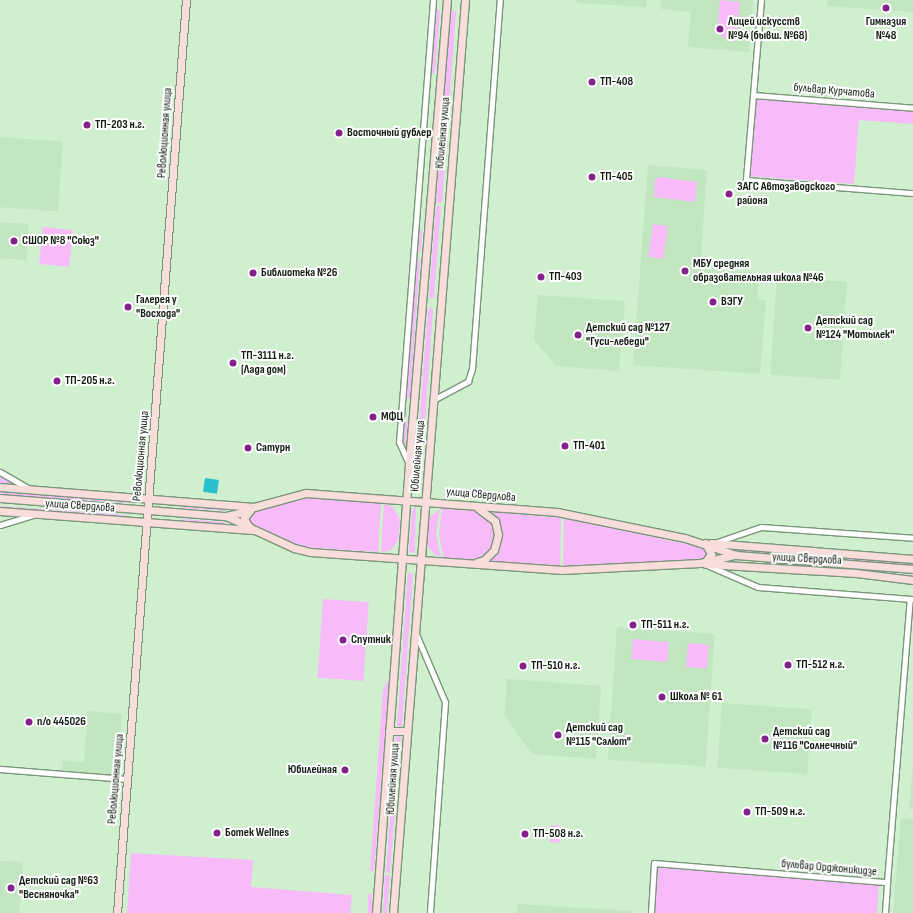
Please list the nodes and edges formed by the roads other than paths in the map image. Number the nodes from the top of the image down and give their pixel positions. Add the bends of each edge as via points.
1 (186, 0) edge
2 (433, 0) edge
3 (447, 0) edge
4 (465, 0) edge
5 (500, 0) edge
6 (761, 0) edge
7 (753, 95) junction
8 (913, 108) edge
9 (913, 193) edge
10 (433, 400) junction
11 (408, 462) junction
12 (0, 472) edge
13 (0, 487) edge
14 (33, 490) junction
15 (0, 498) edge
16 (148, 499) junction
17 (406, 500) junction
18 (425, 502) junction
19 (473, 506) junction
20 (251, 509) junction
21 (148, 510) junction
22 (0, 511) edge
23 (37, 514) junction
24 (226, 516) junction
25 (147, 522) junction
26 (0, 525) edge
27 (248, 526) junction
28 (255, 530) junction
29 (913, 538) edge
30 (704, 543) junction
31 (716, 543) junction
32 (736, 555) junction
33 (402, 558) junction
34 (420, 558) junction
35 (913, 559) edge
36 (473, 563) junction
37 (704, 563) junction
38 (913, 569) edge
39 (913, 580) edge
40 (911, 599) edge
41 (415, 632) junction
42 (389, 731) junction
43 (407, 731) junction
44 (0, 769) edge
45 (127, 779) junction
46 (887, 882) junction
47 (117, 913) edge
48 (376, 913) edge
49 (393, 913) edge
50 (430, 913) edge
51 (651, 913) edge
52 (885, 913) edge

1 - 16 main road, Революционная улица
2 - 11 street via 399,442
3 - 11 main road, Юбилейная улица
4 - 10 main road, Юбилейная улица
5 - 10 street via 472,369 468,382
6 - 7 street
7 - 8 street, бульвар Курчатова
7 - 9 street via 746,180
10 - 18 main road, Юбилейная улица
11 - 17 main road, Юбилейная улица
12 - 14 street
13 - 14 main road, улица Свердлова
14 - 16 main road, улица Свердлова
15 - 21 main road, улица Свердлова
16 - 20 main road, улица Свердлова
16 - 21 main road, Революционная улица
17 - 18 main road, улица Свердлова
17 - 20 main road, улица Свердлова via 306,494
17 - 33 main road, Юбилейная улица
18 - 19 main road, улица Свердлова
18 - 34 main road, Юбилейная улица
19 - 30 main road, улица Свердлова via 557,512
19 - 36 main road via 490,515 498,529 498,535 490,556
20 - 24 main road, улица Свердлова
20 - 27 main road via 244,518
21 - 24 main road, улица Свердлова
21 - 25 main road, Революционная улица
22 - 23 main road, улица Свердлова
23 - 25 main road, улица Свердлова
23 - 26 street
24 - 27 main road, улица Свердлова
25 - 28 main road, улица Свердлова
25 - 45 main road, Революционная улица
27 - 28 main road, улица Свердлова
28 - 33 main road, улица Свердлова via 301,550
29 - 31 street via 761,527
30 - 31 main road, улица Свердлова
30 - 32 main road, улица Свердлова
30 - 37 main road via 711,554
31 - 35 main road, улица Свердлова
32 - 37 main road, улица Свердлова
32 - 38 main road, улица Свердлова
33 - 34 main road, улица Свердлова
33 - 42 main road, Юбилейная улица
34 - 36 main road, улица Свердлова
34 - 41 main road, Юбилейная улица
36 - 37 main road, улица Свердлова via 562,570
37 - 39 main road, улица Свердлова via 856,573
37 - 40 street via 758,587
40 - 46 street, бульвар Орджоникидзе
41 - 43 main road, Юбилейная улица
41 - 50 street via 445,702
42 - 43 main road
42 - 48 main road, Юбилейная улица
43 - 49 main road, Юбилейная улица
44 - 45 street
45 - 47 main road, Революционная улица
46 - 51 street, бульвар Орджоникидзе via 654,863
46 - 52 street

